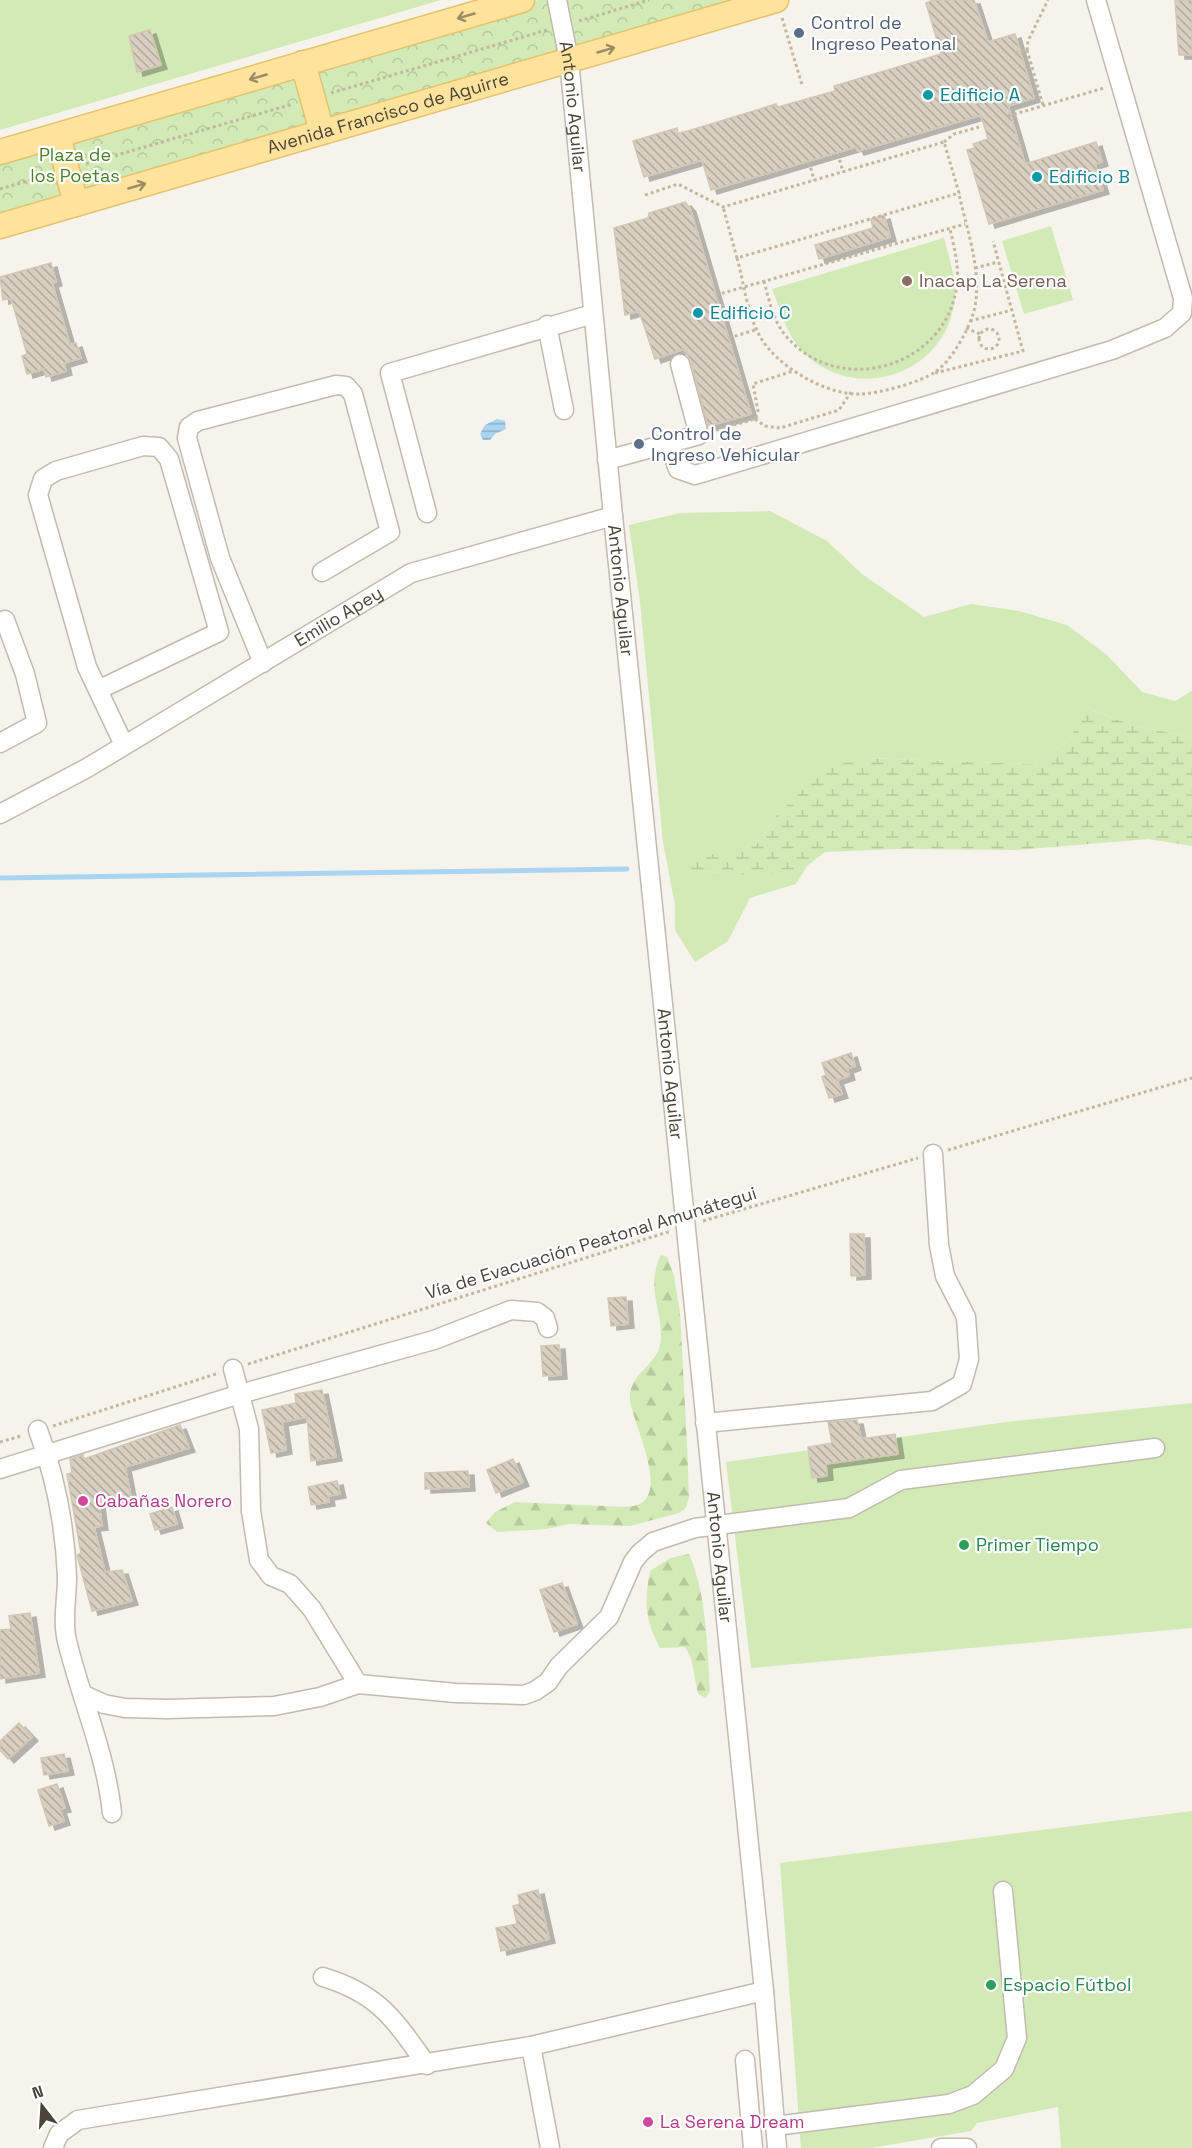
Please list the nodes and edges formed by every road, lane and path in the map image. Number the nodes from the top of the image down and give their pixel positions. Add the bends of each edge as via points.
1 (522, 0) edge
2 (557, 0) edge
3 (1048, 0) edge
4 (1096, 0) edge
5 (778, 5) edge
6 (1027, 50) junction
7 (1015, 54) dead end
8 (569, 60) junction
9 (303, 63) junction
10 (1119, 84) junction
11 (802, 85) dead end
12 (1044, 105) junction
13 (1008, 116) dead end
14 (979, 127) dead end
15 (322, 132) junction
16 (58, 136) junction
17 (944, 142) junction
18 (0, 152) edge
19 (838, 154) dead end
20 (809, 162) dead end
21 (843, 172) junction
22 (814, 180) junction
23 (959, 193) junction
24 (645, 195) dead end
25 (76, 204) junction
26 (723, 207) junction
27 (965, 224) junction
28 (0, 226) edge
29 (950, 229) junction
30 (993, 241) dead end
31 (738, 258) junction
32 (999, 262) junction
33 (975, 268) junction
34 (764, 281) junction
35 (745, 287) junction
36 (716, 295) dead end
37 (1012, 310) junction
38 (593, 314) junction
39 (969, 322) junction
40 (547, 325) junction
41 (966, 328) junction
42 (758, 329) junction
43 (980, 334) junction
44 (729, 338) dead end
45 (680, 364) dead end
46 (794, 371) junction
47 (925, 376) junction
48 (851, 392) junction
49 (564, 410) dead end
50 (755, 419) junction
51 (699, 435) junction
52 (669, 443) junction
53 (607, 460) junction
54 (427, 513) dead end
55 (613, 516) junction
56 (322, 572) dead end
57 (7, 619) edge
58 (263, 663) junction
59 (98, 690) junction
60 (0, 743) edge
61 (124, 745) junction
62 (0, 814) edge
63 (1192, 1078) edge
64 (933, 1154) junction
65 (685, 1227) junction
66 (548, 1328) dead end
67 (233, 1369) junction
68 (240, 1394) junction
69 (705, 1423) junction
70 (38, 1430) junction
71 (0, 1442) edge
72 (1155, 1448) dead end
73 (48, 1456) junction
74 (0, 1469) edge
75 (716, 1525) junction
76 (357, 1684) junction
77 (84, 1695) junction
78 (112, 1813) dead end
79 (1003, 1891) dead end
80 (323, 1977) dead end
81 (764, 1990) junction
82 (531, 2046) junction
83 (745, 2060) dead end
84 (427, 2065) junction
85 (775, 2126) junction
86 (53, 2146) edge
87 (550, 2148) edge
88 (753, 2148) edge
89 (777, 2148) edge
90 (941, 2148) edge
91 (967, 2148) edge

1 -> 9 main road
2 - 8 street, Antonio Aguilar
3 - 6 path
4 - 10 street
8 -> 5 main road, Avenida Francisco de Aguirre
5 - 11 path
6 - 7 path
6 - 12 path
8 - 15 main road, Avenida Francisco de Aguirre
8 - 38 street, Antonio Aguilar
9 - 15 main road
9 -> 16 main road
10 - 12 path
10 - 52 street via 1183,298 1182,313 1165,328 1112,350 695,475 678,469
12 - 13 path
14 - 17 path via 954,134
25 -> 15 main road, Avenida Francisco de Aguirre
16 - 18 main road
16 - 25 main road
17 - 21 path
17 - 23 path
19 - 21 path
20 - 22 path
21 - 22 path
22 - 26 path
23 - 27 path
23 - 31 path
24 - 26 path via 678,184
25 - 28 main road, Avenida Francisco de Aguirre
26 - 31 path
27 - 29 path
27 - 33 path
29 - 34 path
29 - 34 path via 958,269 949,314 921,349 887,366 850,370 822,362 796,347 778,324
30 - 32 path
31 - 35 path
32 - 33 path
32 - 37 path
33 - 39 path via 974,312
34 - 35 path
35 - 36 path
35 - 42 path
37 - 39 path
37 - 47 path via 1023,351
38 - 40 street
38 - 53 street, Antonio Aguilar
39 - 41 path
40 - 49 street
40 - 54 street via 390,373
41 - 43 path
41 - 47 path via 958,346 935,372
42 - 44 path
42 - 46 path via 767,348
43 - 43 path via 979,341 985,348 995,347 999,341 994,329 987,328
45 - 51 street
46 - 48 path via 828,388
46 - 50 path via 753,384 758,411
47 - 48 path via 870,392
48 - 50 path via 839,410 780,428 765,426
50 - 51 path
51 - 52 street
52 - 53 street
53 - 55 street, Antonio Aguilar
55 - 58 street, Emilio Apey via 411,573
55 - 65 street, Antonio Aguilar
56 - 58 street via 390,532 352,394 346,386 336,385 198,421 189,427 187,438 220,558
57 - 60 street via 37,723
58 - 61 street, Emilio Apey
59 - 59 street via 87,666 38,495 43,478 56,471 142,446 159,447 169,459 219,632
59 - 61 street
61 - 62 street, Emilio Apey
63 - 64 path, Vía de Evacuación Peatonal Amunátegui
64 - 65 path, Vía de Evacuación Peatonal Amunátegui
64 - 69 street via 945,1276 966,1317 969,1359 962,1384 932,1401
65 - 67 path, Vía de Evacuación Peatonal Amunátegui
65 - 69 street, Antonio Aguilar
66 - 68 street via 545,1318 537,1312 512,1310 434,1340
67 - 68 street
67 - 70 path, Vía de Evacuación Peatonal Amunátegui
68 - 73 street
68 - 76 street via 249,1429 251,1511 259,1560 271,1576 290,1584 312,1609
69 - 75 street, Antonio Aguilar
70 - 71 path, Vía de Evacuación Peatonal Amunátegui
70 - 73 street
72 - 75 street via 901,1480 849,1508
73 - 74 street
73 - 77 street via 63,1528 66,1639
75 - 76 street via 653,1542 640,1552 609,1617 535,1691 507,1696
75 - 81 street, Antonio Aguilar
76 - 77 street via 320,1697 274,1706 230,1708 125,1708
77 - 78 street via 109,1777
79 - 85 street via 1017,2038 1004,2069 973,2095 949,2104
80 - 84 street via 351,1985 381,2005
81 - 82 street
81 - 85 street, Antonio Aguilar
82 - 84 street
82 - 87 street
83 - 88 street
84 - 86 street via 78,2120 65,2128
85 - 89 street, Antonio Aguilar
90 - 91 street

